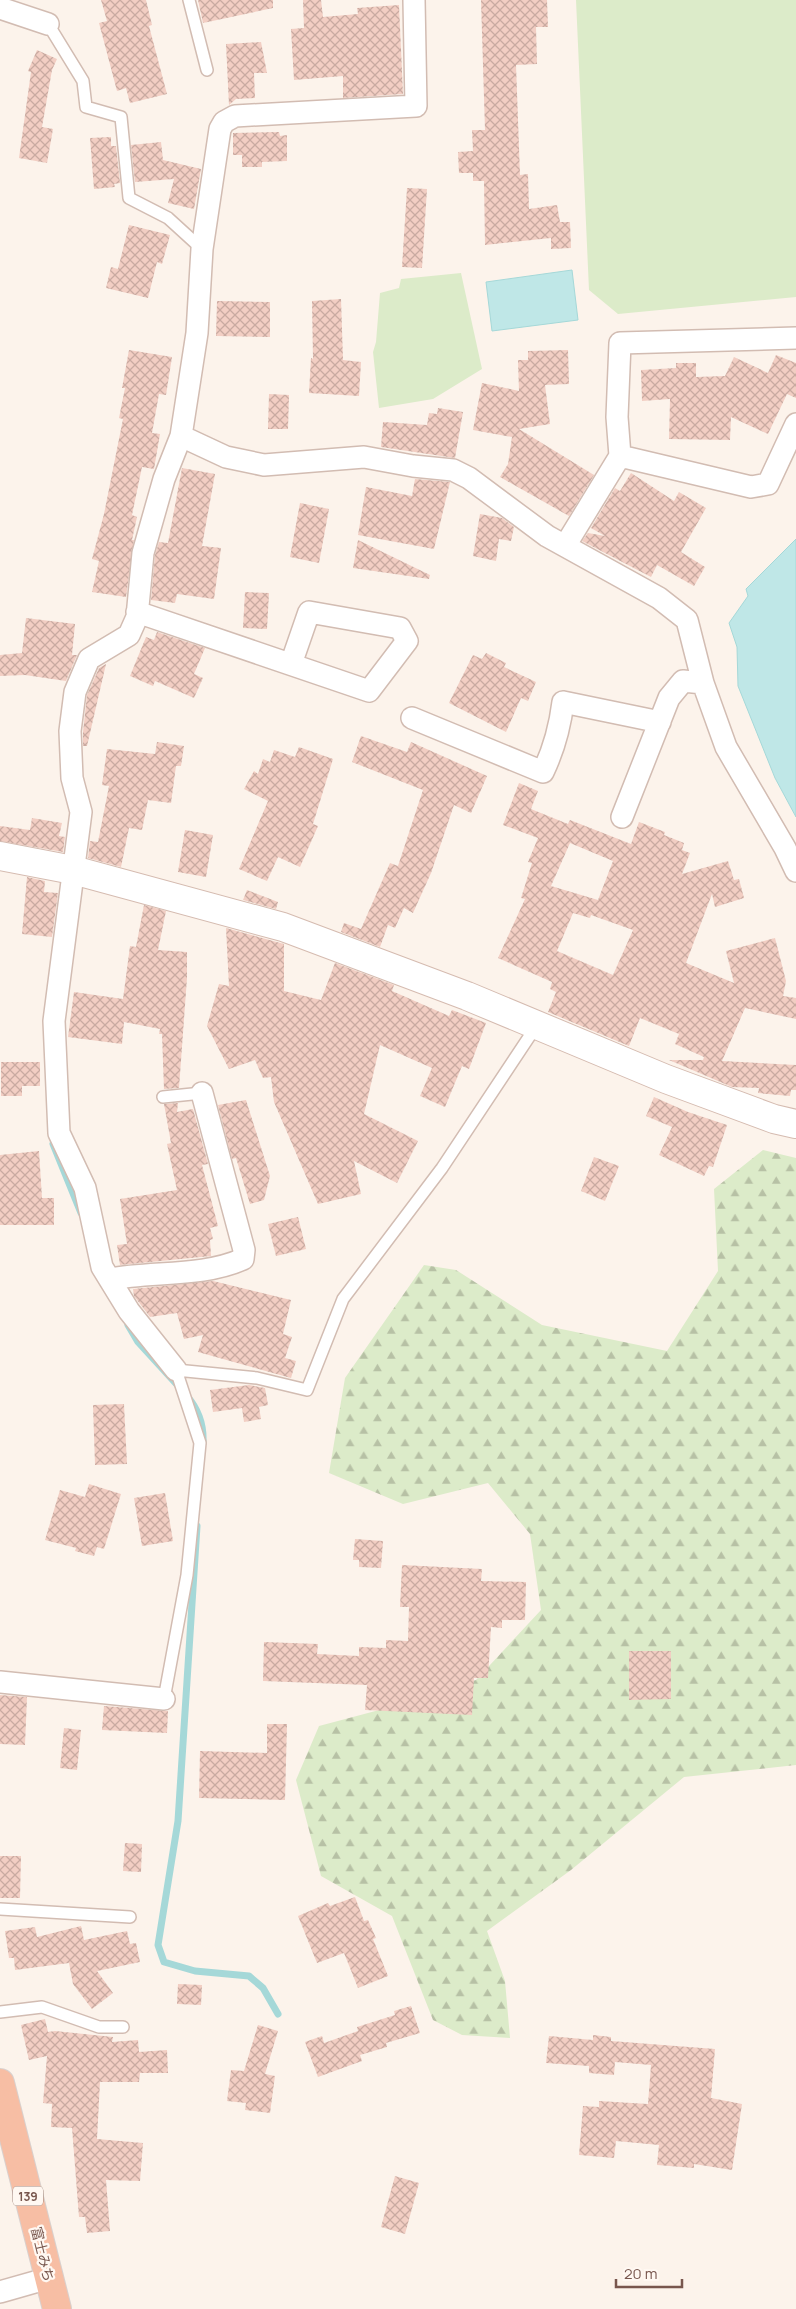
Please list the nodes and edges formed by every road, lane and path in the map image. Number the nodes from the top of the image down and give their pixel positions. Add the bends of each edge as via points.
1 (189, 0) edge
2 (414, 0) edge
3 (0, 8) edge
4 (48, 24) joint
5 (207, 70) dead end
6 (202, 249) junction
7 (796, 338) edge
8 (796, 424) edge
9 (180, 436) junction
10 (620, 456) junction
11 (565, 546) junction
12 (137, 612) junction
13 (291, 664) junction
14 (703, 683) junction
15 (412, 718) dead end
16 (660, 722) junction
17 (622, 817) dead end
18 (0, 856) edge
19 (72, 870) junction
20 (796, 871) edge
21 (537, 1025) junction
22 (202, 1093) joint
23 (163, 1098) dead end
24 (796, 1124) edge
25 (110, 1279) junction
26 (176, 1370) junction
27 (0, 1682) edge
28 (164, 1699) joint
29 (0, 1909) edge
30 (130, 1917) dead end
31 (0, 2012) edge
32 (123, 2027) dead end
33 (0, 2083) edge
34 (49, 2278) junction
35 (0, 2292) edge
36 (57, 2309) edge

1 - 5 lane
2 - 6 street via 416,106 235,116 224,122 220,129
3 - 4 street
4 - 6 lane via 83,81 86,107 121,117 129,198 168,218
6 - 9 street via 197,333
7 - 10 street via 620,343 617,417
8 - 10 street via 768,484 751,487
9 - 11 street via 226,457 264,465 364,457 453,470
9 - 12 street via 143,553
10 - 11 street
11 - 14 street via 660,598 686,620
12 - 13 street
12 - 19 street via 129,634 89,658 75,692 70,731 72,778 81,812
13 - 13 street via 369,691 407,641 400,628 309,612
14 - 16 street via 683,681 669,698
14 - 20 street via 726,747
15 - 16 street via 543,772 560,728 563,702
16 - 17 street
18 - 19 main road
19 - 21 main road via 283,927
19 - 25 street via 54,1021 59,1133 85,1188 102,1267
21 - 24 main road via 666,1078 774,1119
21 - 26 lane via 442,1168 343,1298 307,1390 257,1378
22 - 23 lane
22 - 25 street via 244,1250 243,1258 231,1264 204,1269
25 - 26 street via 130,1311
26 - 28 lane via 200,1443 187,1575
27 - 28 street
29 - 30 lane
31 - 32 lane via 42,2007 99,2027
33 - 34 highway, 富士みち / 139
34 - 35 street
34 - 36 highway, 富士みち / 139

